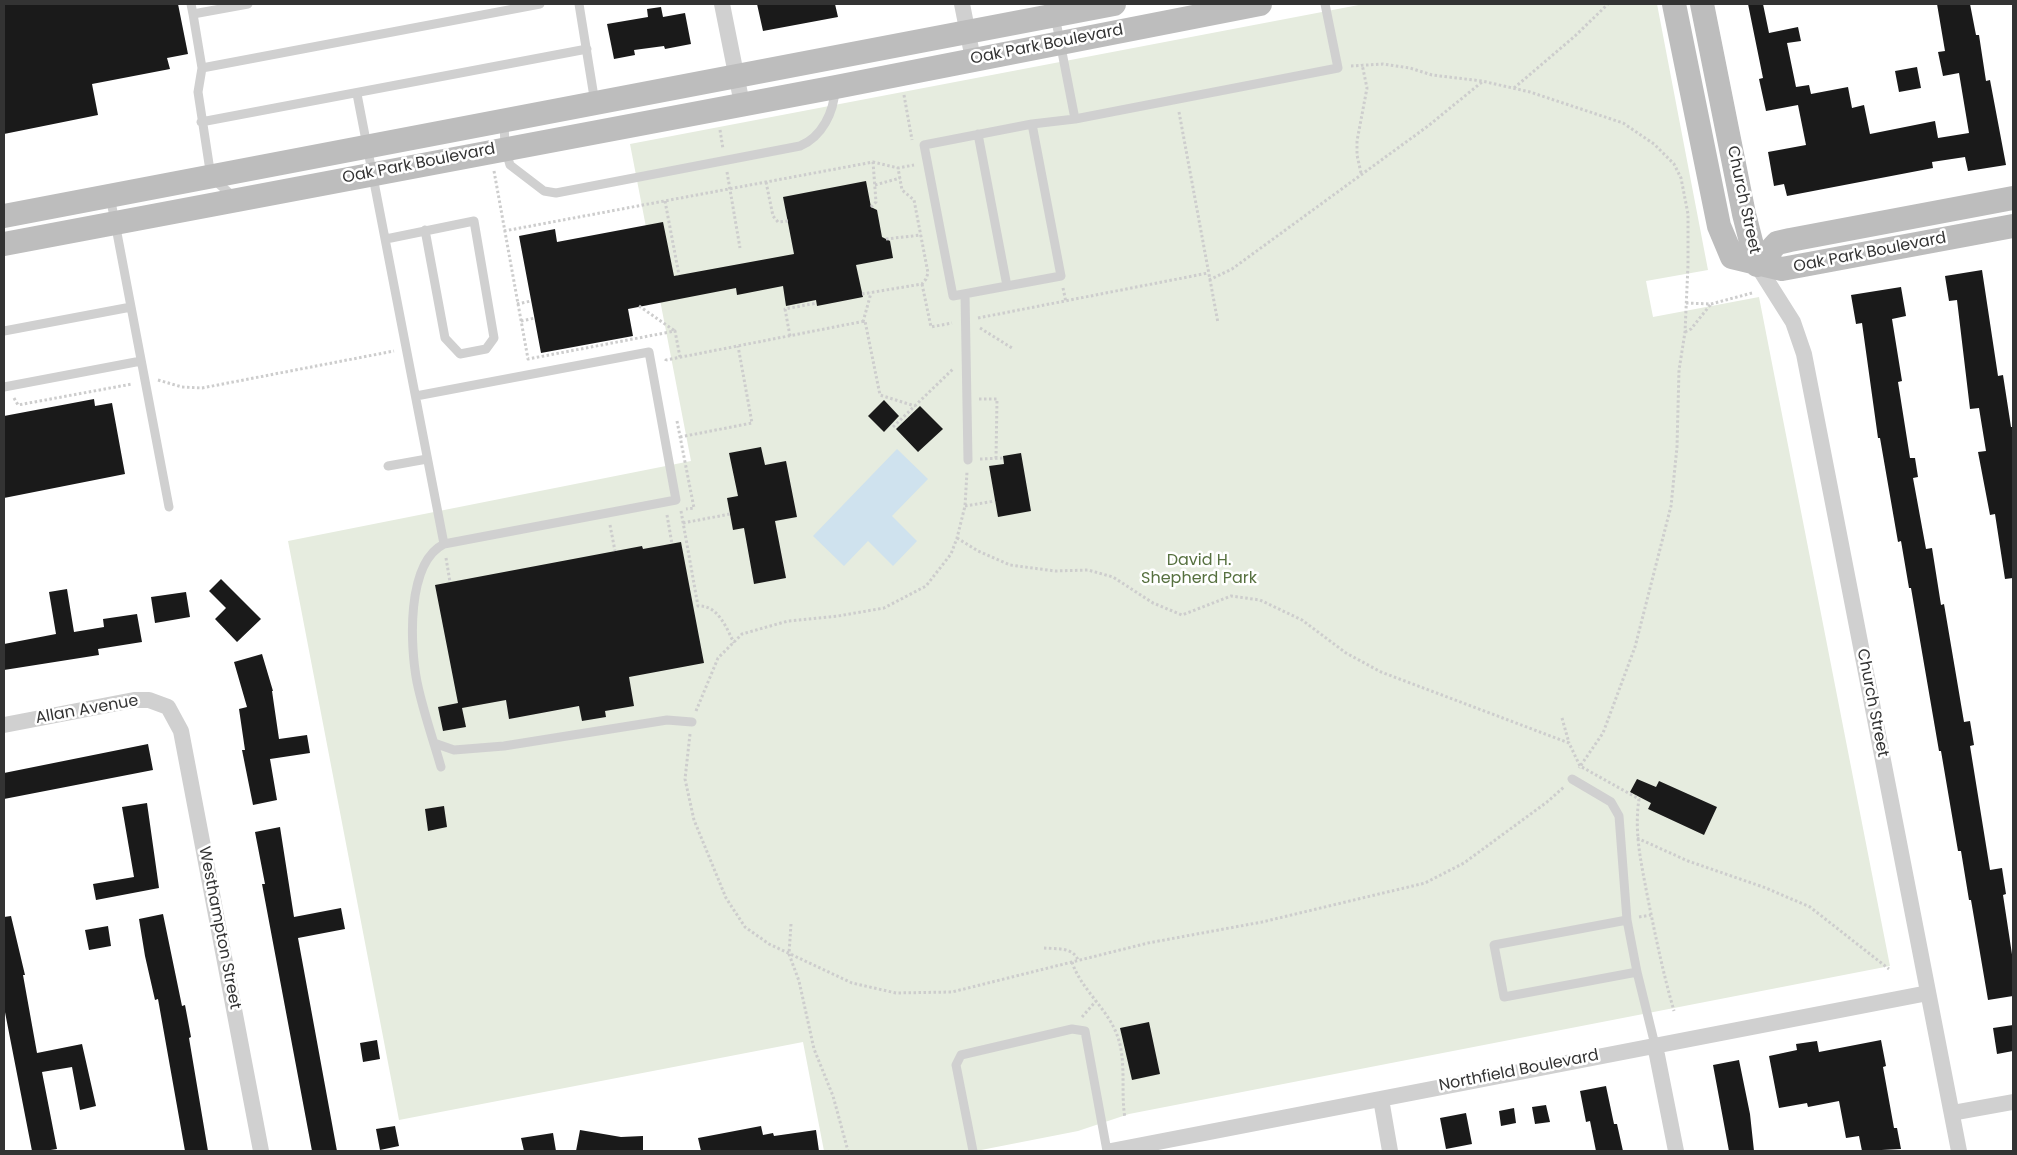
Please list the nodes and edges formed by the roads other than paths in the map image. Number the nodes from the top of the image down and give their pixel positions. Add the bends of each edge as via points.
1 (191, 4) edge
2 (248, 4) edge
3 (540, 4) edge
4 (579, 4) edge
5 (722, 4) edge
6 (962, 4) edge
7 (1114, 4) edge
8 (1260, 4) edge
9 (1325, 4) edge
10 (1674, 4) edge
11 (1702, 4) edge
12 (1204, 9) edge
13 (193, 14) junction
14 (1055, 15) junction
15 (1707, 31) junction
16 (968, 32) junction
17 (1680, 36) junction
18 (1060, 42) junction
19 (587, 49) junction
20 (830, 58) junction
21 (973, 58) junction
22 (202, 68) junction
23 (736, 76) junction
24 (836, 87) junction
25 (357, 94) junction
26 (595, 103) junction
27 (742, 104) junction
28 (1075, 119) junction
29 (504, 121) junction
30 (201, 122) junction
31 (1032, 124) junction
32 (978, 134) junction
33 (1730, 136) junction
34 (1702, 141) junction
35 (368, 147) junction
36 (499, 158) junction
37 (373, 174) junction
38 (211, 177) junction
39 (110, 196) junction
40 (2013, 198) edge
41 (237, 200) junction
42 (4, 216) edge
43 (115, 223) junction
44 (2013, 226) edge
45 (425, 230) junction
46 (386, 238) junction
47 (4, 244) edge
48 (1757, 265) junction
49 (1007, 286) junction
50 (965, 294) junction
51 (131, 307) junction
52 (4, 331) edge
53 (141, 360) junction
54 (4, 387) edge
55 (416, 396) junction
56 (427, 459) junction
57 (968, 460) road end
58 (388, 466) dead end
59 (169, 507) dead end
60 (444, 544) junction
61 (168, 707) joint
62 (692, 722) road end
63 (4, 725) edge
64 (434, 743) junction
65 (441, 767) dead end
66 (1572, 779) road end
67 (1627, 920) junction
68 (1637, 972) junction
69 (1928, 993) junction
70 (1656, 1045) junction
71 (1380, 1099) junction
72 (2013, 1102) edge
73 (1952, 1113) junction
74 (262, 1151) edge
75 (973, 1151) edge
76 (1107, 1151) edge
77 (1111, 1151) edge
78 (1390, 1151) edge
79 (1676, 1151) edge
80 (1959, 1151) edge

1 - 13 lane
2 - 13 lane
3 - 22 lane
4 - 19 lane
5 - 23 street
6 - 16 street
7 - 14 street, Oak Park Boulevard
8 - 12 street, Oak Park Boulevard
9 - 28 lane via 1338,68
10 - 17 street, Church Street
11 - 15 street, Church Street
12 - 18 street, Oak Park Boulevard
13 - 22 lane
14 - 16 street, Oak Park Boulevard
14 - 18 lane
15 - 17 street
15 - 33 street, Church Street
16 - 20 street, Oak Park Boulevard
16 - 21 street
17 - 34 street, Church Street
18 - 21 street, Oak Park Boulevard
18 - 28 lane
19 - 25 lane
19 - 26 lane
20 - 23 street, Oak Park Boulevard
20 - 24 street
21 - 24 street, Oak Park Boulevard
22 - 30 lane via 198,92
23 - 26 street, Oak Park Boulevard
23 - 27 street
24 - 27 street, Oak Park Boulevard
24 - 36 lane via 834,103 818,134 811,142 800,146 550,192
25 - 30 lane
25 - 35 lane
26 - 29 street, Oak Park Boulevard
27 - 36 street, Oak Park Boulevard
28 - 31 lane
29 - 35 street, Oak Park Boulevard
29 - 36 lane
30 - 38 lane
31 - 32 lane
31 - 49 lane via 1061,276
32 - 49 lane
32 - 50 lane via 924,145 953,296
33 - 34 street, Church Street
33 - 48 street, Church Street
34 - 48 street, Church Street via 1723,240 1732,257
35 - 37 lane
35 - 38 street, Oak Park Boulevard
36 - 37 street, Oak Park Boulevard
37 - 41 street, Oak Park Boulevard
37 - 46 lane
38 - 39 street, Oak Park Boulevard
38 - 41 lane
39 - 42 street, Oak Park Boulevard
39 - 43 lane
40 - 48 street, Oak Park Boulevard via 1777,243
41 - 43 street, Oak Park Boulevard
43 - 47 street, Oak Park Boulevard
43 - 51 lane
44 - 48 street, Oak Park Boulevard via 1782,270
45 - 45 lane via 474,221 494,338 486,349 460,354 445,338
45 - 46 lane
46 - 55 lane
48 - 69 street, Church Street via 1793,322 1804,354
49 - 50 lane
50 - 57 lane
51 - 52 lane
51 - 53 lane
53 - 54 lane
53 - 59 lane
55 - 56 lane
55 - 60 lane via 648,352 676,500
56 - 58 lane
56 - 60 lane
60 - 64 lane via 434,549 419,573 412,625 417,682
61 - 63 street, Allan Avenue via 149,700 134,700
61 - 74 street, Westhampton Street via 181,730
62 - 64 lane via 667,720 522,743 454,750
64 - 65 lane
66 - 67 lane via 1611,802 1619,816
67 - 68 lane
67 - 68 lane via 1494,946 1502,989 1504,998
68 - 70 lane
69 - 70 street, Northfield Boulevard
69 - 73 street, Church Street
70 - 71 street, Northfield Boulevard
70 - 79 street
71 - 77 street, Northfield Boulevard
71 - 78 street
72 - 73 street
73 - 80 street, Church Street
75 - 76 lane via 956,1065 961,1055 1074,1029 1085,1031

